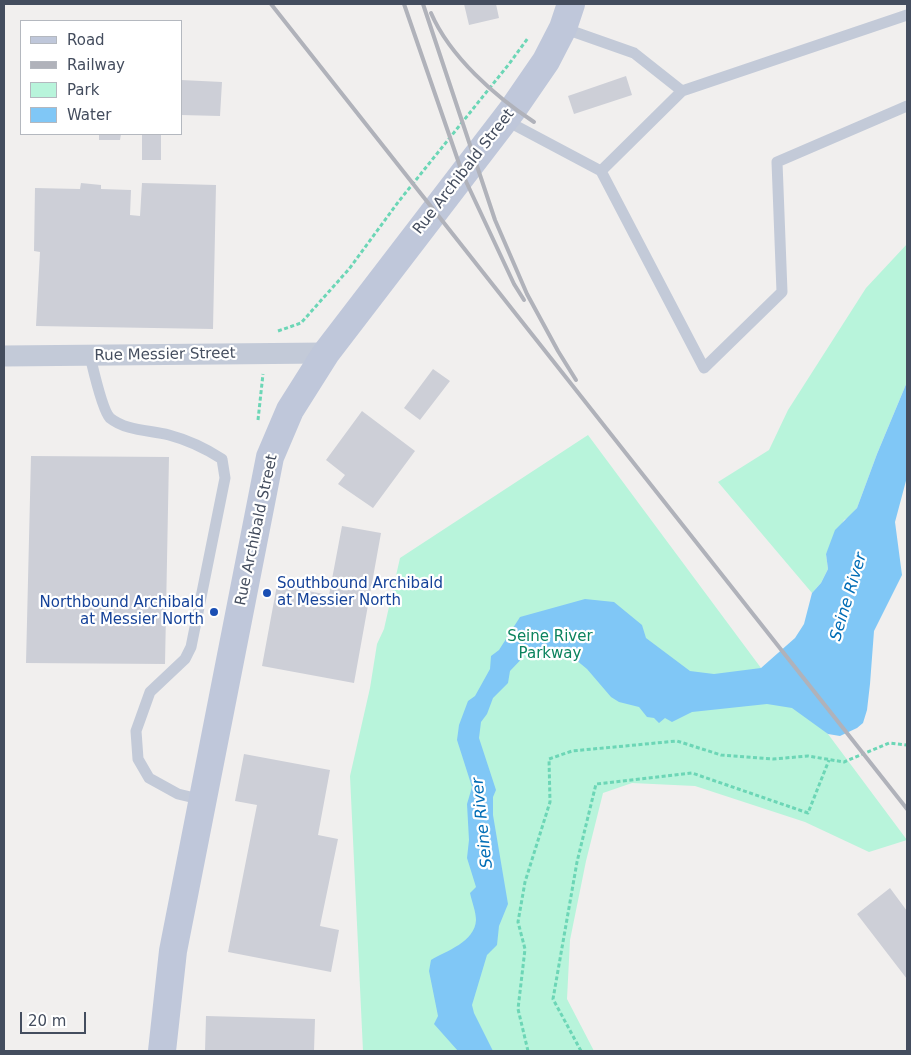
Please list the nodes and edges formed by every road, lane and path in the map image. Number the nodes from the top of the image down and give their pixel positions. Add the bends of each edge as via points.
1 (567, 16) edge
2 (907, 16) edge
3 (532, 33) dead end
4 (682, 90) junction
5 (907, 106) edge
6 (505, 120) junction
7 (601, 171) junction
8 (275, 332) dead end
9 (326, 353) junction
10 (4, 356) edge
11 (90, 356) junction
12 (907, 745) edge
13 (829, 760) junction
14 (203, 800) junction
15 (162, 1051) edge
16 (528, 1051) edge
17 (581, 1051) edge

1 - 4 lane via 634,53
1 - 6 main road, Rue Archibald Street via 546,61
2 - 4 lane
3 - 8 path via 349,269 300,323
4 - 7 lane
5 - 7 lane via 778,162 782,292 704,368
6 - 7 lane
6 - 9 main road, Rue Archibald Street
9 - 11 street, Rue Messier Street
9 - 14 main road, Rue Archibald Street via 290,410 270,457
10 - 11 street, Rue Messier Street
11 - 14 lane via 102,403 109,417 130,427 202,446 222,459 226,478 191,647 185,659 150,692 136,732 138,758 149,778 178,794
12 - 13 path via 890,743 844,762
13 - 16 path via 808,756 772,759 722,755 677,741 572,751 549,758 550,802 525,882 518,922 525,949 518,1009
13 - 17 path via 808,813 692,773 596,784 577,862 553,999
14 - 15 main road, Rue Archibald Street via 173,951

